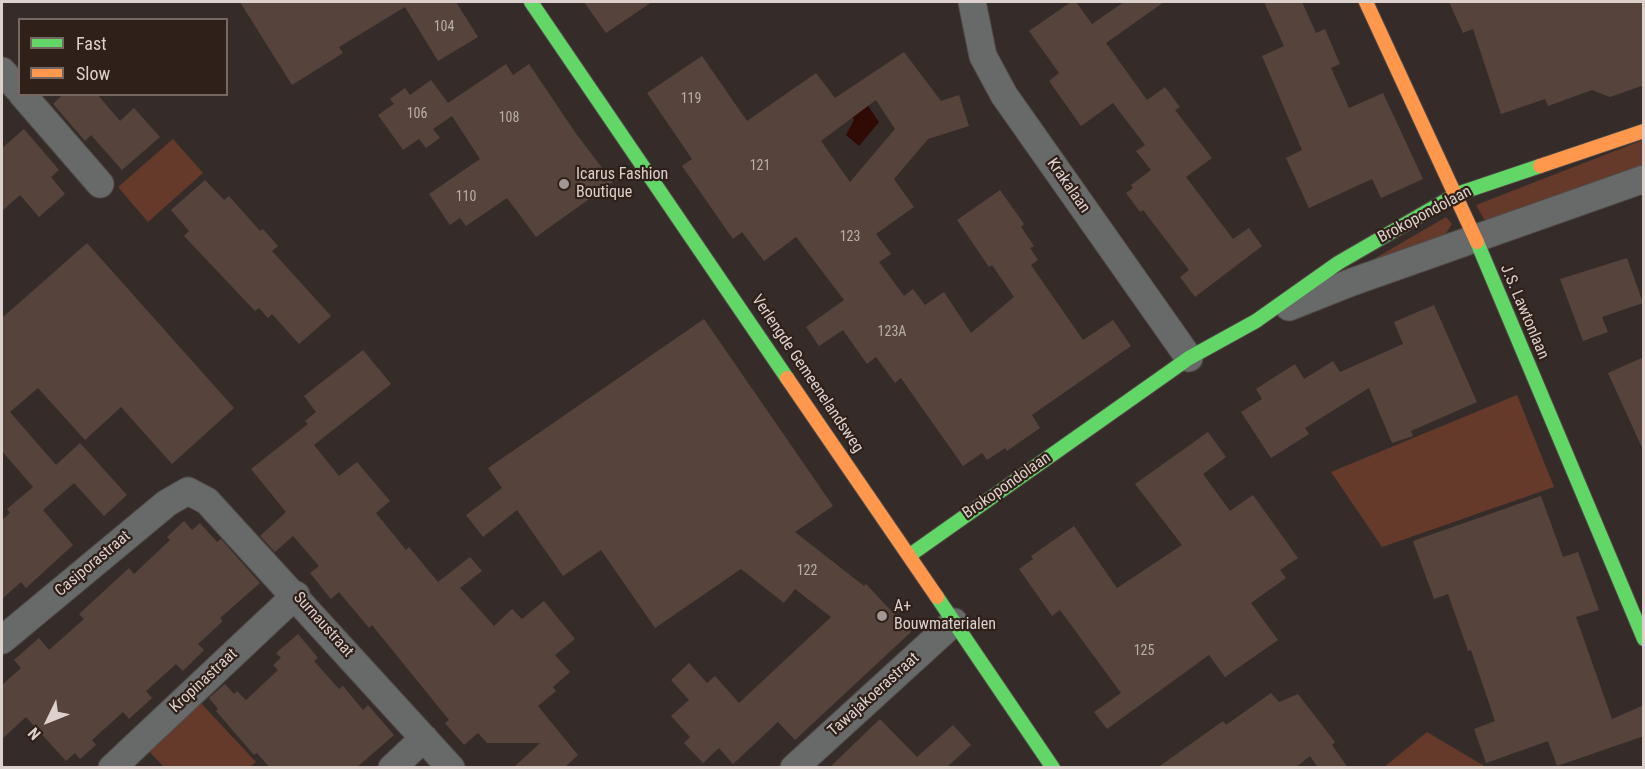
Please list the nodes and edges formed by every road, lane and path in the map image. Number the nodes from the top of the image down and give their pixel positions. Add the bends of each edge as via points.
1 (531, 2) edge
2 (972, 2) edge
3 (1366, 2) edge
4 (2, 71) edge
5 (18, 90) edge
6 (24, 96) edge
7 (1644, 131) edge
8 (1644, 179) edge
9 (100, 184) dead end
10 (1457, 194) junction
11 (1474, 238) junction
12 (1256, 321) junction
13 (1189, 358) junction
14 (188, 491) joint
15 (910, 555) junction
16 (296, 595) junction
17 (954, 622) junction
18 (1644, 639) edge
19 (2, 640) edge
20 (424, 738) junction
21 (112, 768) edge
22 (392, 768) edge
23 (451, 768) edge
24 (794, 768) edge
25 (1053, 768) edge

1 - 15 street, Verlengde Gemeenelandsweg
2 - 13 street, Krakalaan via 983,56 1005,95
3 - 10 street, J.S. Lawtonlaan
4 - 5 street
6 - 9 street
7 - 10 street, Brokopondolaan
8 - 11 street, Brokopondolaan
10 - 11 street, J.S. Lawtonlaan
10 - 12 street, Brokopondolaan via 1338,263
11 - 12 street, Brokopondolaan
11 - 18 street, J.S. Lawtonlaan
12 - 13 street, Brokopondolaan
13 - 15 street, Brokopondolaan
14 - 16 street, Surnaustraat via 207,501
14 - 19 street, Casiporastraat via 167,503
15 - 17 street, Verlengde Gemeenelandsweg
16 - 20 street, Surnaustraat
16 - 21 street, Kropinastraat
17 - 24 street, Tawajakoerastraat
17 - 25 street, Verlengde Gemeenelandsweg
20 - 22 street
20 - 23 street, Surnaustraat

